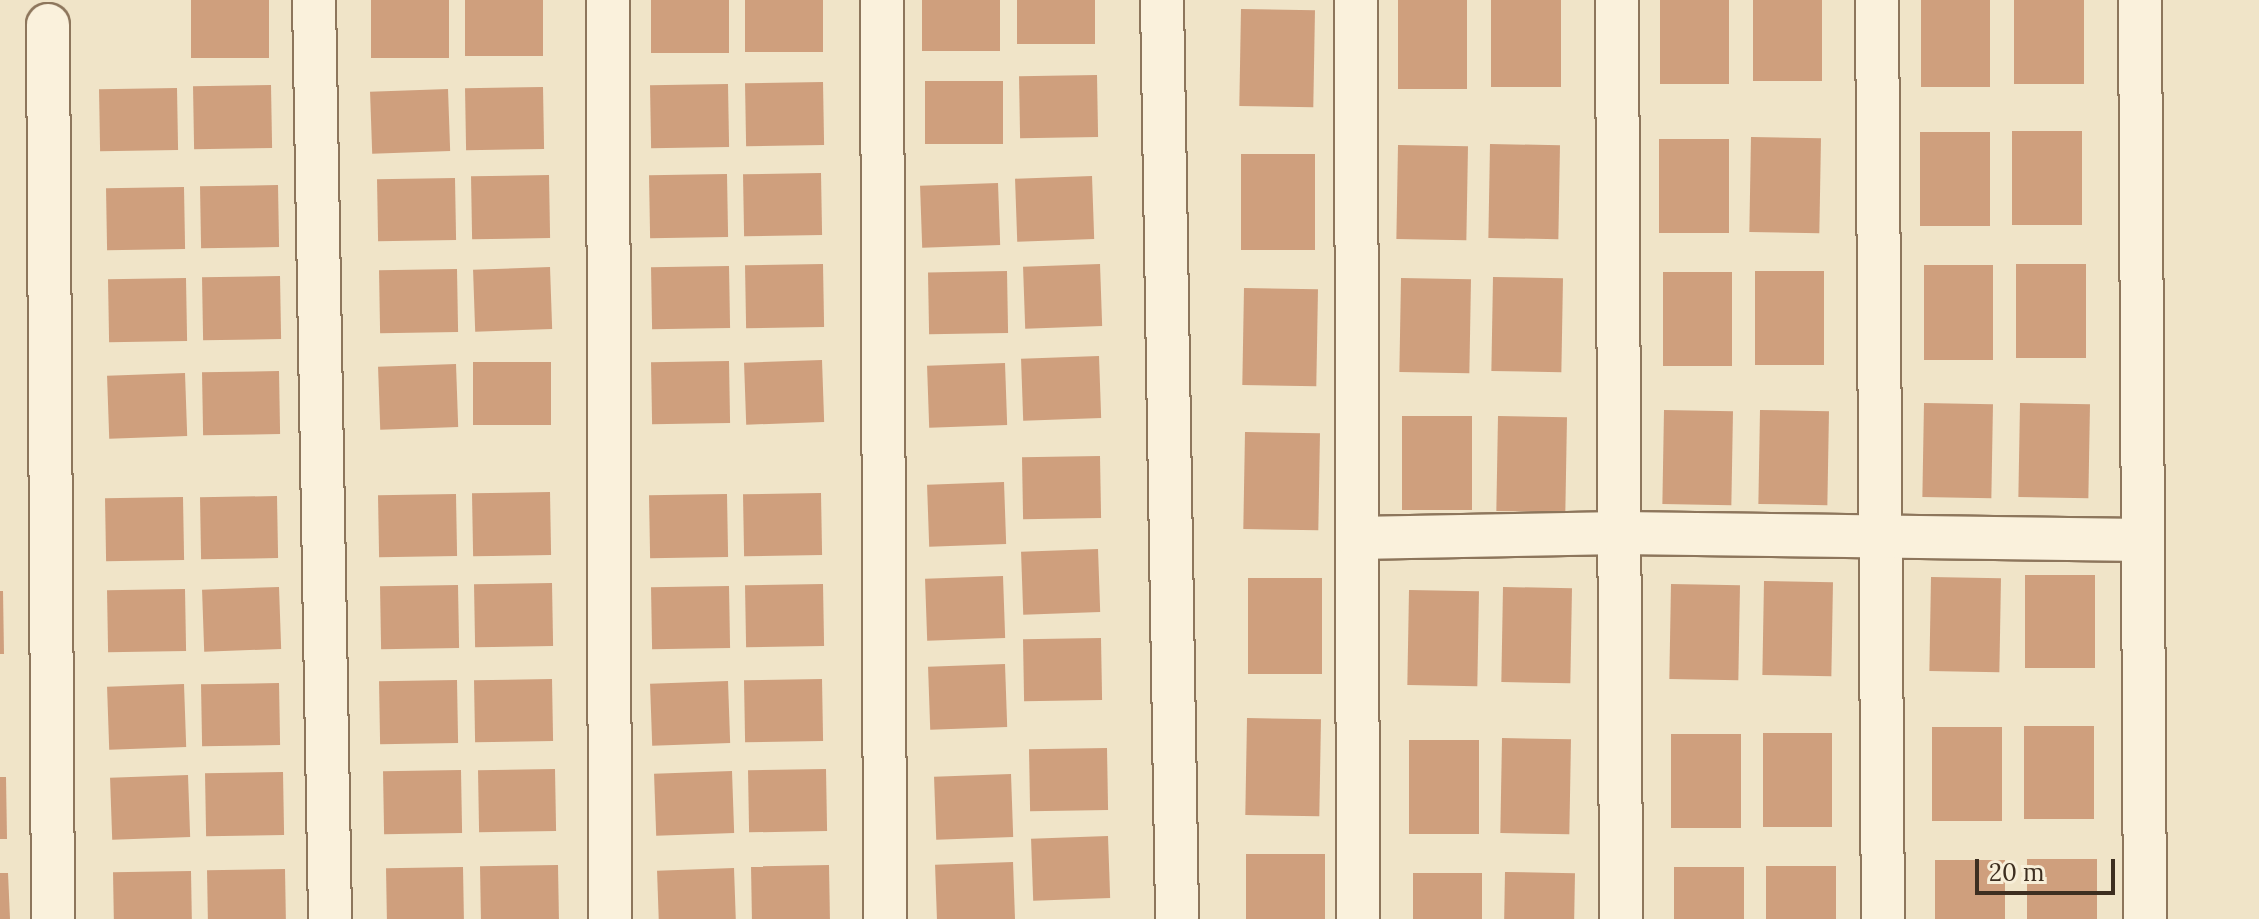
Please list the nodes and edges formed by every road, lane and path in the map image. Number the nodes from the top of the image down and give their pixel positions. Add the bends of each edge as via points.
1 (314, 0) edge
2 (608, 0) edge
3 (882, 0) edge
4 (1162, 0) edge
5 (1356, 0) edge
6 (1617, 0) edge
7 (1877, 0) edge
8 (2140, 0) edge
9 (48, 25) dead end
10 (1620, 533) junction
11 (1881, 536) junction
12 (1357, 538) junction
13 (2143, 540) junction
14 (53, 919) edge
15 (330, 919) edge
16 (610, 919) edge
17 (885, 919) edge
18 (1177, 919) edge
19 (1358, 919) edge
20 (1621, 919) edge
21 (1883, 919) edge
22 (2145, 919) edge

1 - 15 street
2 - 16 street
3 - 17 street
4 - 18 street
5 - 12 street
6 - 10 street
7 - 11 street
8 - 13 street
9 - 14 street
10 - 11 street
10 - 12 street
10 - 20 street
11 - 13 street
11 - 21 street
12 - 19 street
13 - 22 street

